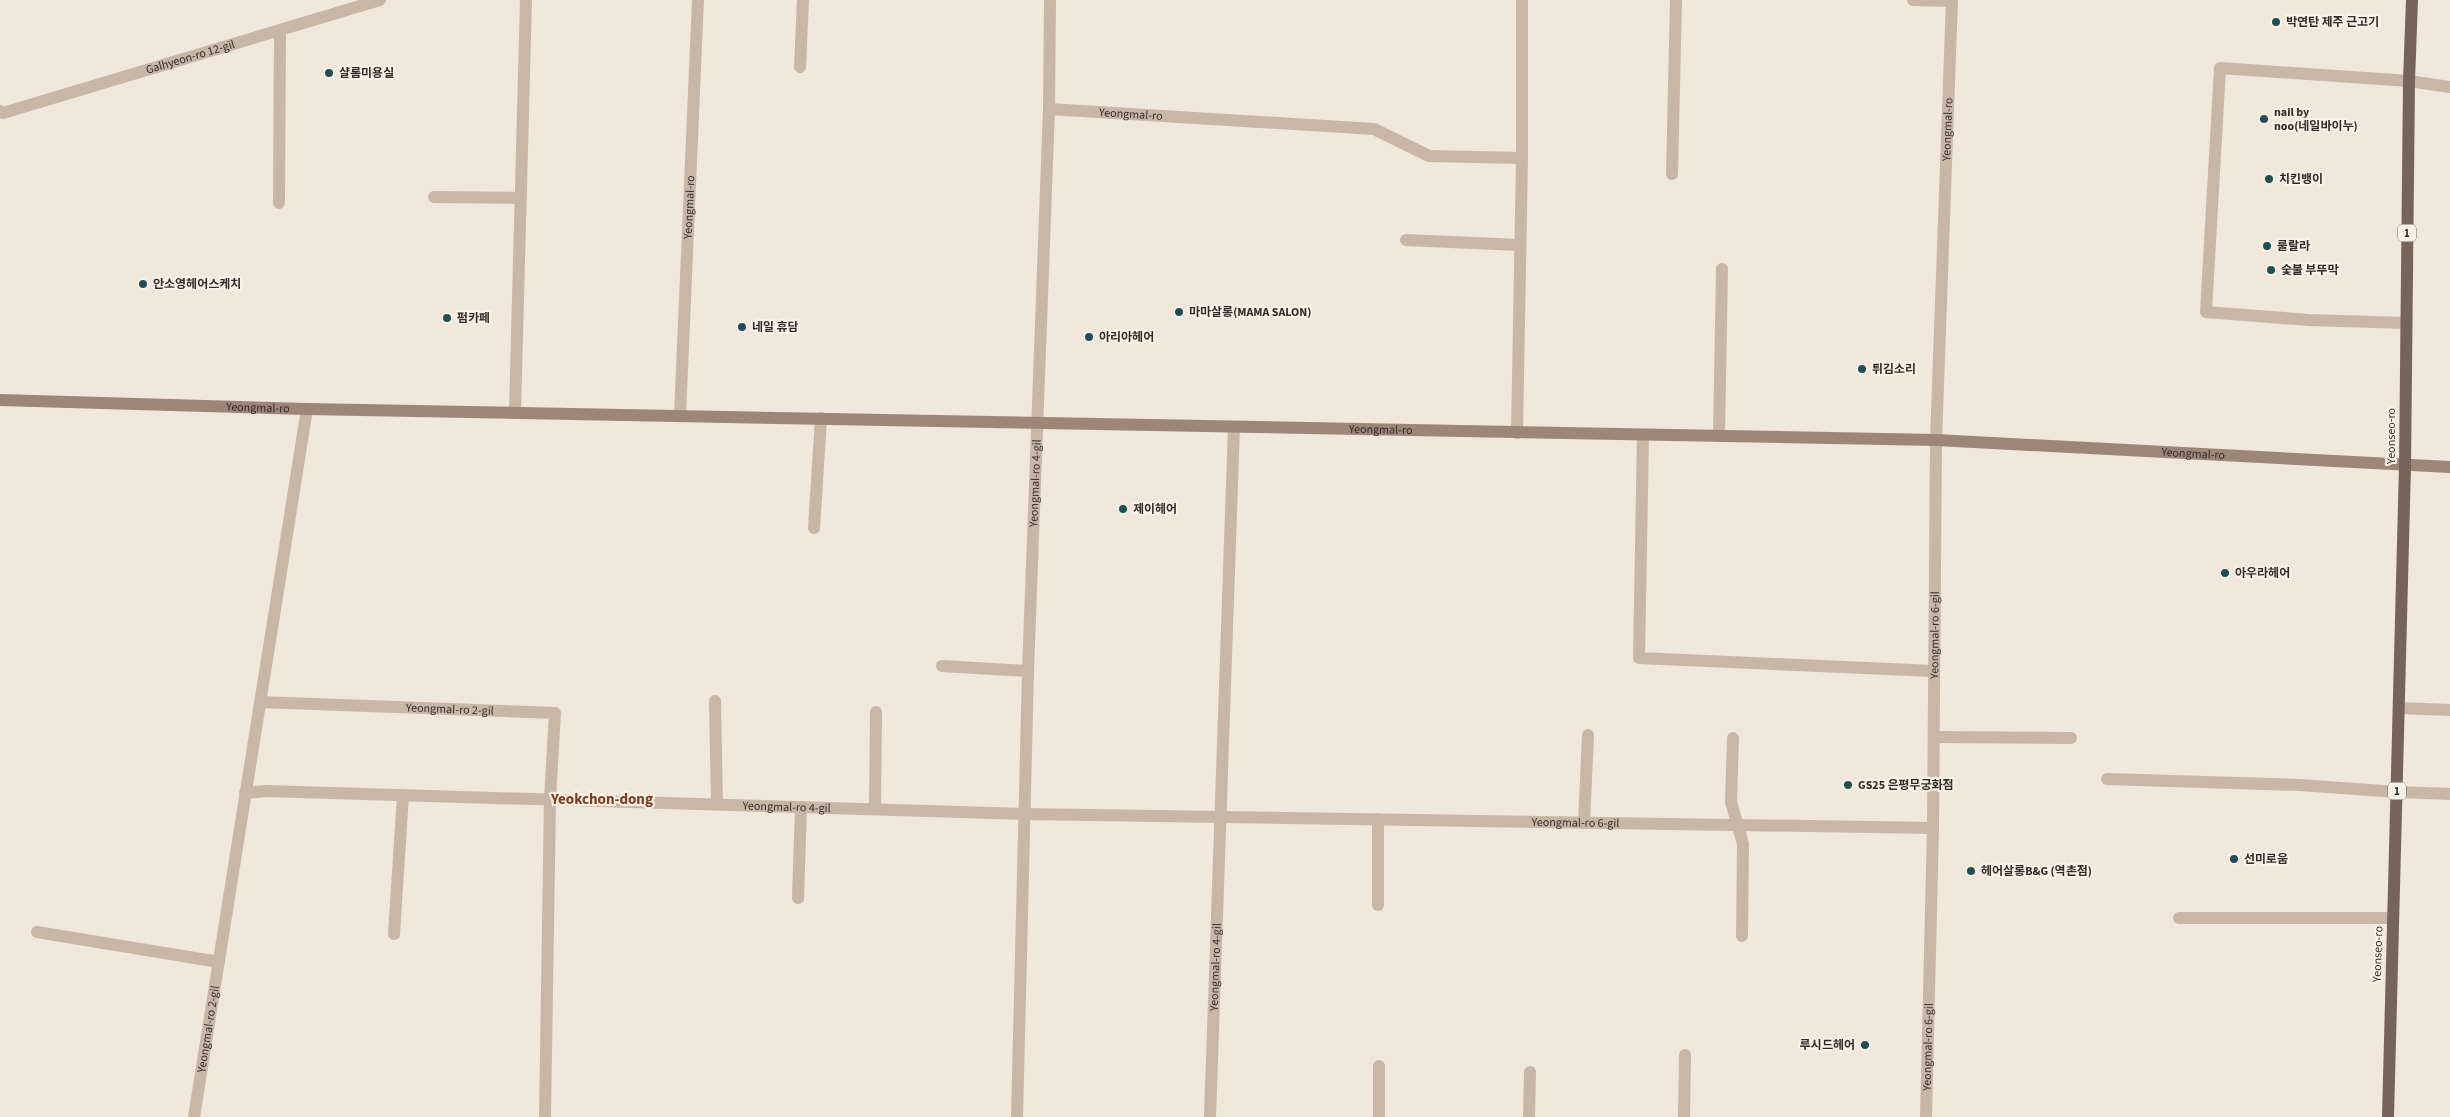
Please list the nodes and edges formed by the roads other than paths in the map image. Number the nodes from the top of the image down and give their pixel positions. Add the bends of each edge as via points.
1 (380, 0) edge
2 (526, 0) edge
3 (698, 0) edge
4 (802, 0) edge
5 (1050, 0) edge
6 (1522, 0) edge
7 (1676, 0) edge
8 (1913, 0) edge
9 (1952, 0) edge
10 (2412, 0) edge
11 (280, 30) junction
12 (800, 67) dead end
13 (2409, 81) junction
14 (2450, 86) edge
15 (0, 110) edge
16 (1049, 110) junction
17 (1522, 158) junction
18 (1672, 174) dead end
19 (434, 197) dead end
20 (521, 198) junction
21 (279, 203) dead end
22 (1406, 240) dead end
23 (1519, 245) junction
24 (1722, 269) dead end
25 (2406, 323) junction
26 (0, 400) edge
27 (307, 409) junction
28 (515, 411) junction
29 (680, 415) junction
30 (821, 418) junction
31 (1036, 424) junction
32 (1234, 427) junction
33 (1517, 433) junction
34 (1643, 435) junction
35 (1720, 436) junction
36 (1936, 440) junction
37 (2405, 466) junction
38 (2450, 467) edge
39 (814, 528) dead end
40 (942, 666) dead end
41 (1028, 670) junction
42 (1934, 671) junction
43 (715, 701) dead end
44 (260, 702) junction
45 (2399, 708) junction
46 (2450, 710) edge
47 (876, 712) dead end
48 (1588, 735) dead end
49 (1934, 737) junction
50 (1733, 738) dead end
51 (2071, 738) dead end
52 (2107, 779) dead end
53 (2397, 792) junction
54 (245, 793) junction
55 (2450, 794) edge
56 (403, 795) junction
57 (550, 799) junction
58 (717, 804) junction
59 (801, 807) junction
60 (876, 809) junction
61 (1024, 814) junction
62 (1220, 817) junction
63 (1378, 819) junction
64 (1584, 823) junction
65 (1740, 825) junction
66 (1933, 828) junction
67 (798, 898) dead end
68 (1378, 905) dead end
69 (2180, 918) dead end
70 (2393, 918) junction
71 (37, 932) dead end
72 (394, 934) dead end
73 (1742, 936) dead end
74 (219, 962) junction
75 (1685, 1055) dead end
76 (1379, 1066) dead end
77 (1530, 1072) dead end
78 (194, 1117) edge
79 (545, 1117) edge
80 (1017, 1117) edge
81 (1210, 1117) edge
82 (1379, 1117) edge
83 (1529, 1117) edge
84 (1684, 1117) edge
85 (1926, 1117) edge
86 (2388, 1117) edge

1 - 11 street, Galhyeon-ro 12-gil
2 - 20 street
3 - 29 street, Yeongmal-ro
4 - 12 street
5 - 16 street
6 - 17 street
7 - 18 street
8 - 9 street
9 - 36 street, Yeongmal-ro
10 - 13 main road, Yeonseo-ro / 1
11 - 15 street, Galhyeon-ro 12-gil via 3,113
11 - 21 street
13 - 14 street
13 - 25 main road, Yeonseo-ro / 1
13 - 25 street via 2220,68 2206,312
16 - 17 street, Yeongmal-ro via 1374,129 1429,156
16 - 31 street
17 - 23 street
19 - 20 street
20 - 28 street
22 - 23 street
23 - 33 street
24 - 35 street
25 - 37 main road, Yeonseo-ro / 1
26 - 27 street, Yeongmal-ro
27 - 28 street, Yeongmal-ro
27 - 44 street, Yeongmal-ro 2-gil
28 - 29 street, Yeongmal-ro
29 - 30 street, Yeongmal-ro
30 - 31 street, Yeongmal-ro
30 - 39 street
31 - 32 street, Yeongmal-ro
31 - 41 street, Yeongmal-ro 4-gil
32 - 33 street, Yeongmal-ro
32 - 62 street, Yeongmal-ro 4-gil
33 - 34 street, Yeongmal-ro
34 - 35 street, Yeongmal-ro
34 - 42 street via 1639,658
35 - 36 street, Yeongmal-ro
36 - 37 street, Yeongmal-ro
36 - 42 street, Yeongmal-ro 6-gil
37 - 38 street, Yeongmal-ro
37 - 45 main road, Yeonseo-ro / 1
40 - 41 street
41 - 61 street, Yeongmal-ro 4-gil
42 - 49 street, Yeongmal-ro 6-gil
43 - 58 street
44 - 54 street, Yeongmal-ro 2-gil
44 - 57 street, Yeongmal-ro 2-gil via 555,713
45 - 46 street
45 - 53 main road, Yeonseo-ro / 1
47 - 60 street
48 - 64 street
49 - 51 street
49 - 66 street, Yeongmal-ro 6-gil
50 - 65 street via 1732,802
52 - 53 street via 2300,785
53 - 55 street
53 - 70 main road, Yeonseo-ro / 1
54 - 56 street
54 - 74 street, Yeongmal-ro 2-gil
56 - 57 street
56 - 72 street
57 - 58 street, Yeongmal-ro 4-gil
57 - 79 street, Yeongmal-ro 2-gil
58 - 59 street, Yeongmal-ro 4-gil
59 - 60 street, Yeongmal-ro 4-gil
59 - 67 street
60 - 61 street, Yeongmal-ro 4-gil
61 - 62 street, Yeongmal-ro 6-gil
61 - 80 street, Yeongmal-ro 4-gil
62 - 63 street, Yeongmal-ro 6-gil
62 - 81 street, Yeongmal-ro 4-gil
63 - 64 street, Yeongmal-ro 6-gil
63 - 68 street
64 - 65 street, Yeongmal-ro 6-gil
65 - 66 street, Yeongmal-ro 6-gil
65 - 73 street via 1743,844
66 - 85 street, Yeongmal-ro 6-gil
69 - 70 street
70 - 86 main road, Yeonseo-ro / 1
71 - 74 street
74 - 78 street, Yeongmal-ro 2-gil
75 - 84 street
76 - 82 street
77 - 83 street

